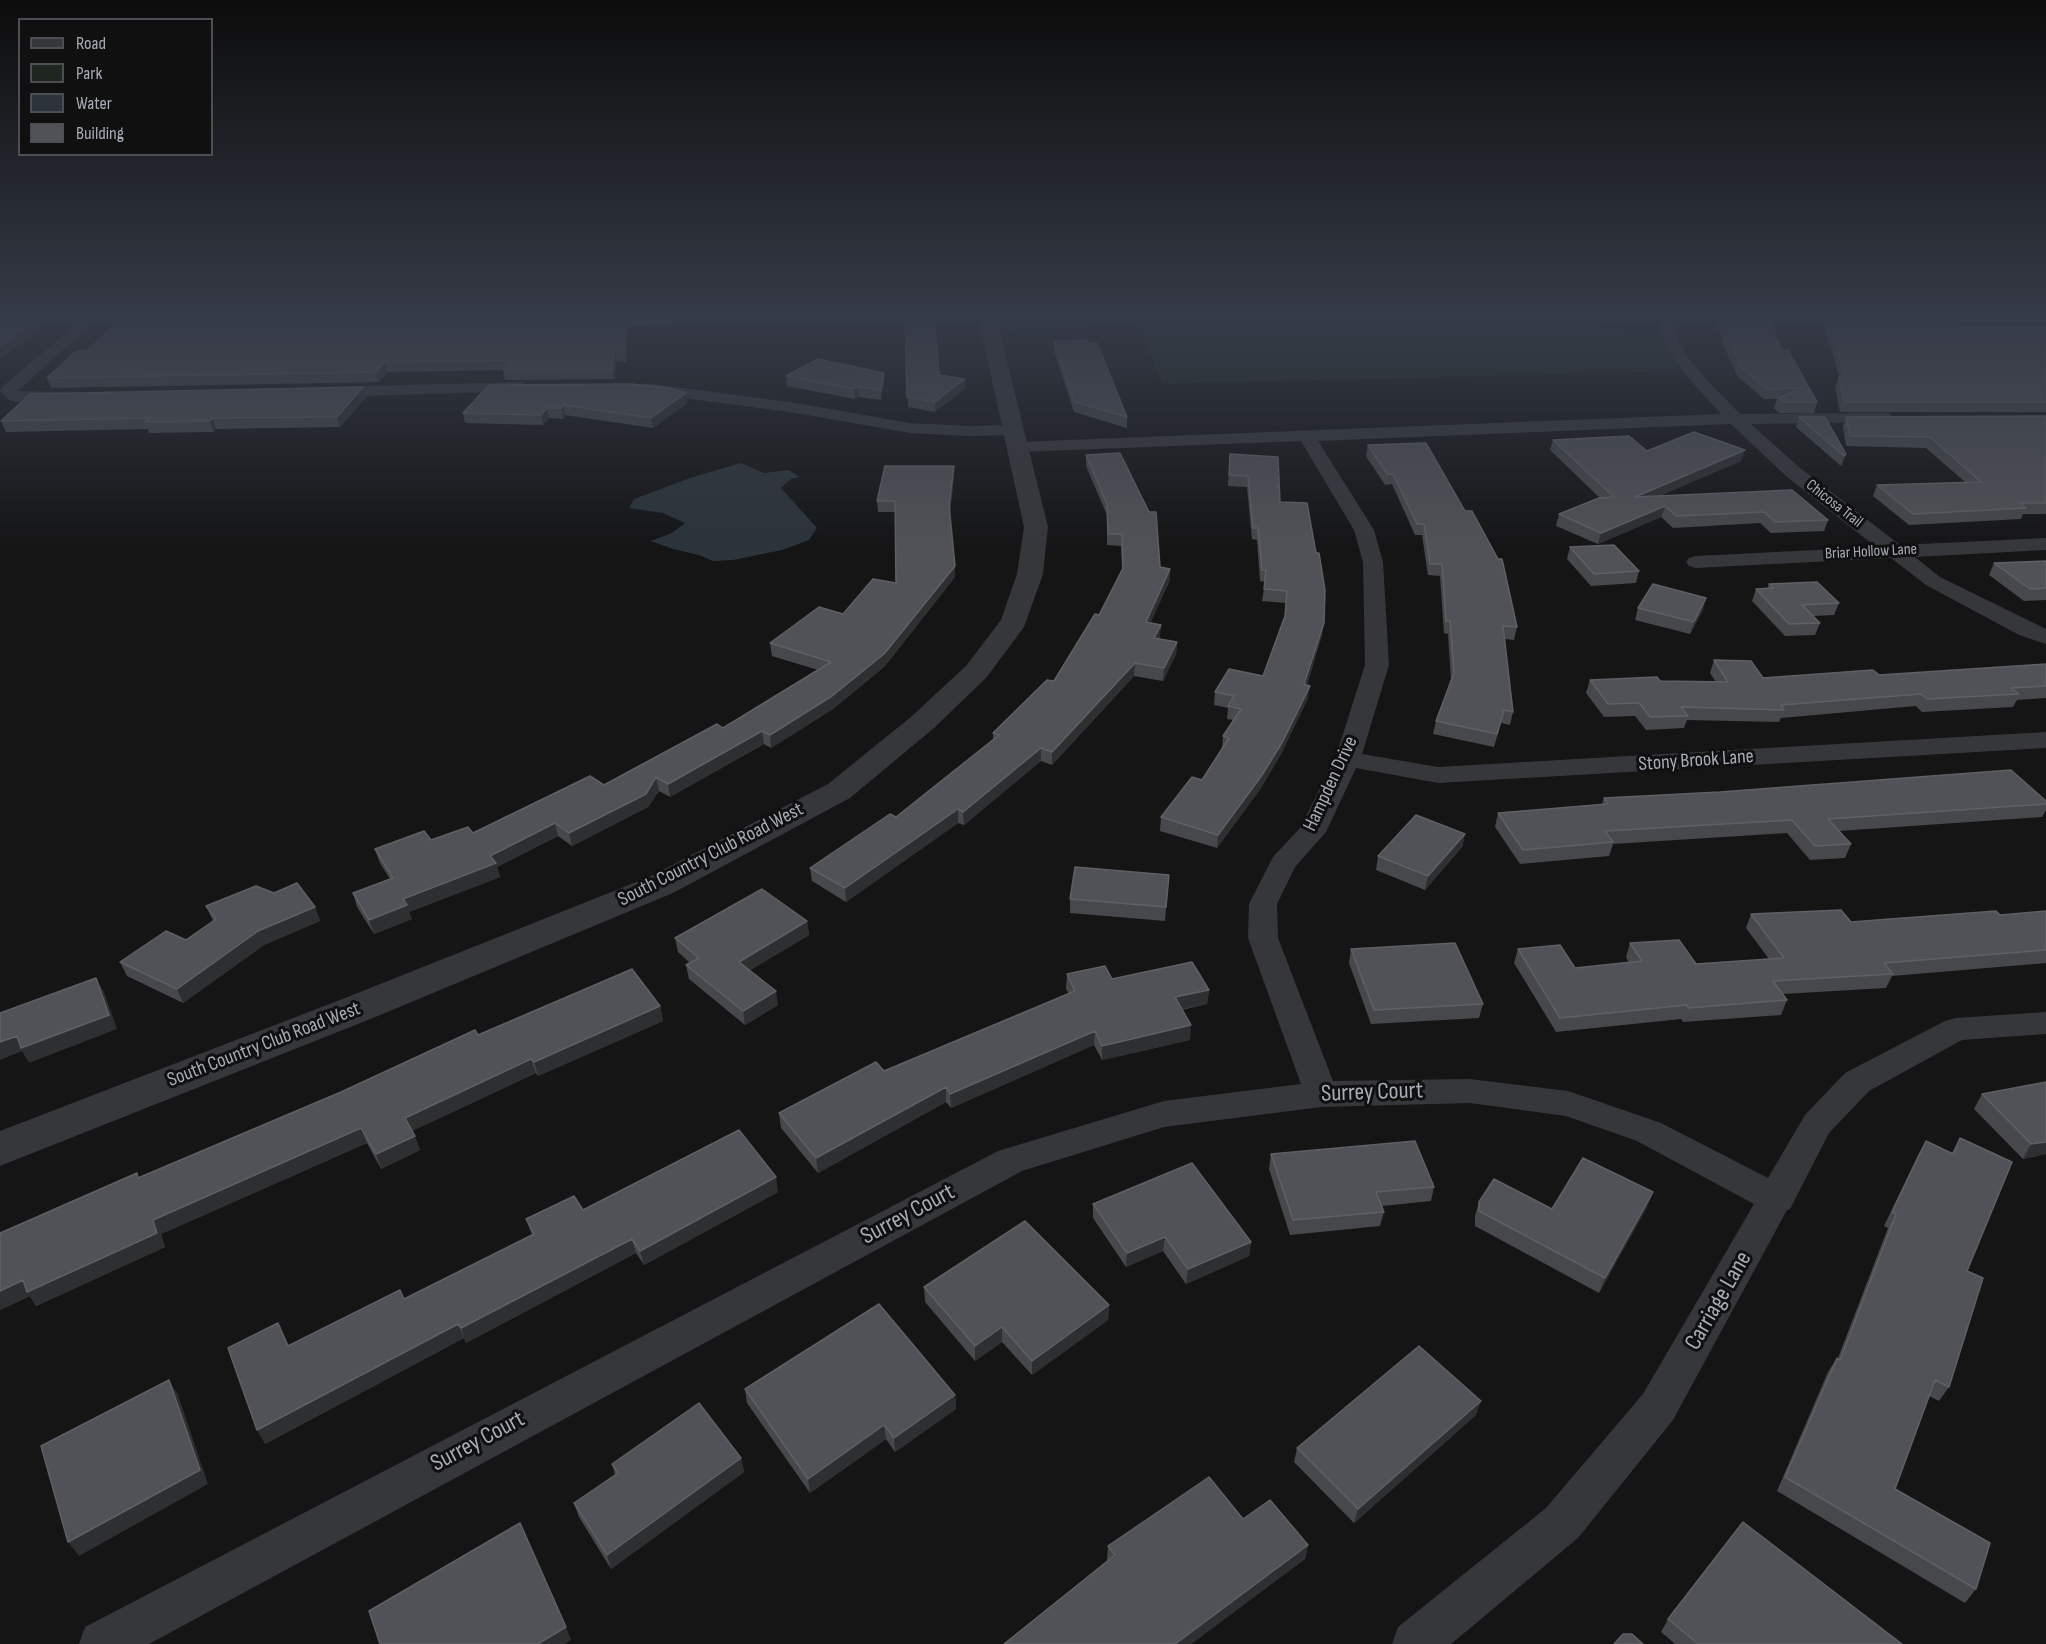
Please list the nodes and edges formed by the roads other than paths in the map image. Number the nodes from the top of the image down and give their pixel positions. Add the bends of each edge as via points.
1 (16, 398) edge
2 (34, 398) edge
3 (727, 398) edge
4 (1006, 398) edge
5 (1716, 398) edge
6 (1903, 417) edge
7 (1735, 419) junction
8 (1306, 435) junction
9 (1015, 438) junction
10 (2046, 544) edge
11 (1894, 551) junction
12 (1696, 562) dead end
13 (2046, 637) edge
14 (2046, 740) edge
15 (1347, 759) junction
16 (2046, 1023) edge
17 (1321, 1094) junction
18 (0, 1149) edge
19 (1777, 1199) junction
20 (102, 1644) edge
21 (1415, 1644) edge

1 - 2 street
3 - 9 street via 910,428
4 - 9 street, South Country Club Road West
5 - 7 street, Chicosa Trail
6 - 7 street
7 - 8 street
7 - 11 street, Chicosa Trail via 1793,472
8 - 9 street
8 - 15 street, Hampden Drive via 1364,530 1373,562 1377,665
9 - 18 street, South Country Club Road West via 1036,527 1030,573 1014,621 976,672 839,791 661,885
10 - 11 street, Briar Hollow Lane
11 - 12 street, Briar Hollow Lane
11 - 13 street, Chicosa Trail via 1933,581
14 - 15 street, Stony Brook Lane via 1438,775
15 - 17 street, Hampden Drive via 1312,831 1283,863 1263,904 1263,938
16 - 19 street, Carriage Lane via 1956,1029 1857,1082 1817,1124
17 - 19 street, Surrey Court via 1470,1091 1568,1104 1649,1132
17 - 20 street, Surrey Court via 1164,1114 1010,1161
19 - 21 street, Carriage Lane via 1647,1421 1562,1523

